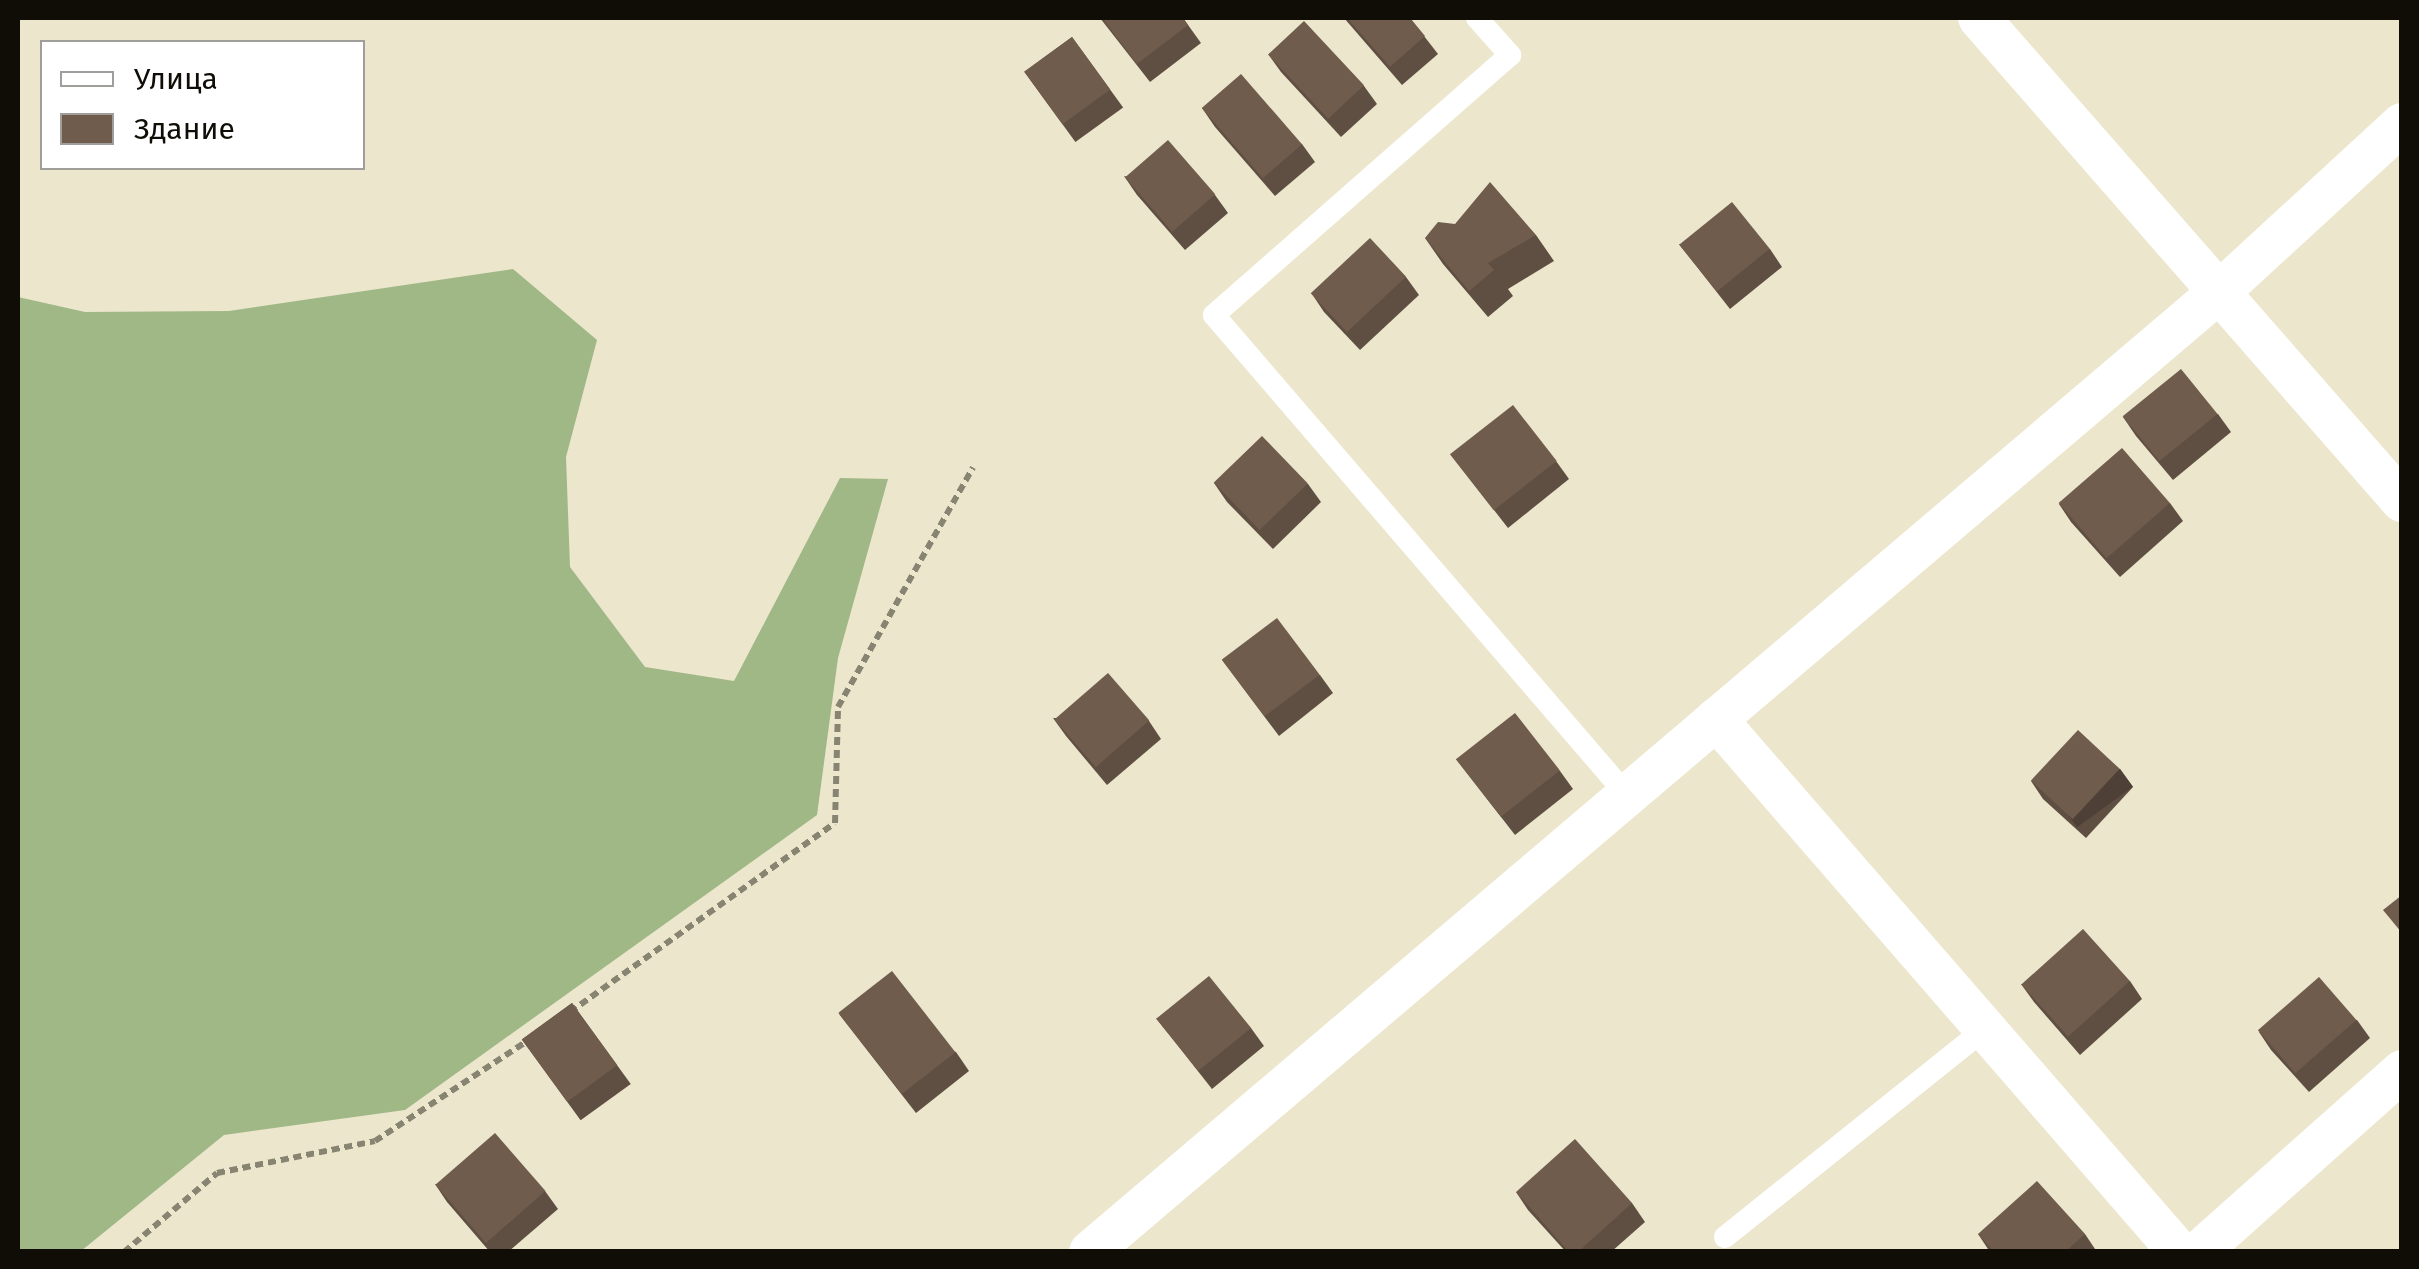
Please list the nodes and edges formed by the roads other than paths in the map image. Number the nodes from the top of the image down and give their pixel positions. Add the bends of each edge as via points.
1 (1477, 18) edge
2 (1980, 18) edge
3 (2402, 124) edge
4 (2219, 292) junction
5 (2402, 502) edge
6 (1716, 719) junction
7 (1627, 795) junction
8 (1986, 1029) junction
9 (2402, 1071) edge
10 (1725, 1238) dead end
11 (1090, 1252) edge
12 (2179, 1252) edge
13 (2199, 1252) edge

1 - 7 lane via 1510,55 1214,315
2 - 4 street
3 - 4 street
4 - 5 street
4 - 6 street
6 - 7 street
6 - 8 street
7 - 11 street
8 - 10 lane
8 - 12 street
9 - 13 street

